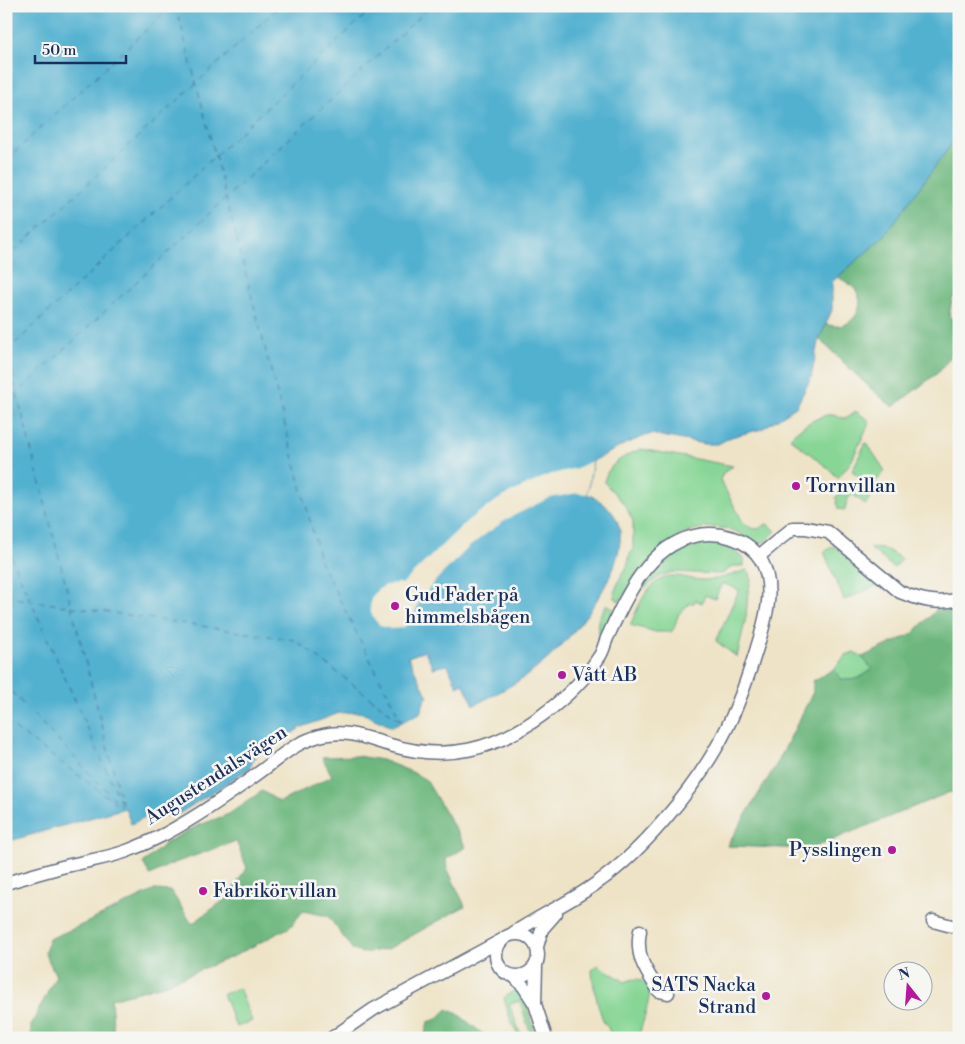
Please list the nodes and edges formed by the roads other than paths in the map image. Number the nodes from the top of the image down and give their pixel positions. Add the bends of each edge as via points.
1 (759, 556) junction
2 (959, 599) edge
3 (6, 883) edge
4 (564, 905) junction
5 (933, 921) dead end
6 (959, 928) edge
7 (640, 932) dead end
8 (507, 937) junction
9 (537, 947) junction
10 (466, 960) junction
11 (536, 965) junction
12 (500, 966) junction
13 (514, 976) junction
14 (668, 993) dead end
15 (535, 1004) junction
16 (332, 1038) edge
17 (546, 1038) edge

1 - 2 street via 793,528 828,532 900,592 938,602
1 - 3 street, Augustendalsvägen via 732,537 717,534 686,538 666,550 645,567 600,656 574,689 525,727 490,744 464,751 430,753 389,745 362,735 328,733 292,747 163,834 125,852
1 - 4 street via 768,580 765,619 742,692 715,750 655,830 613,871
4 - 8 street
4 - 9 street via 542,929
5 - 6 street
7 - 14 street via 637,945 644,968 659,991
8 - 9 street via 518,934 530,938
8 - 10 street
8 - 12 street via 497,950
9 - 11 street
10 - 12 street via 486,960
10 - 16 street via 374,1010
11 - 13 street via 527,974
11 - 15 street
12 - 13 street
13 - 15 street
15 - 17 street

